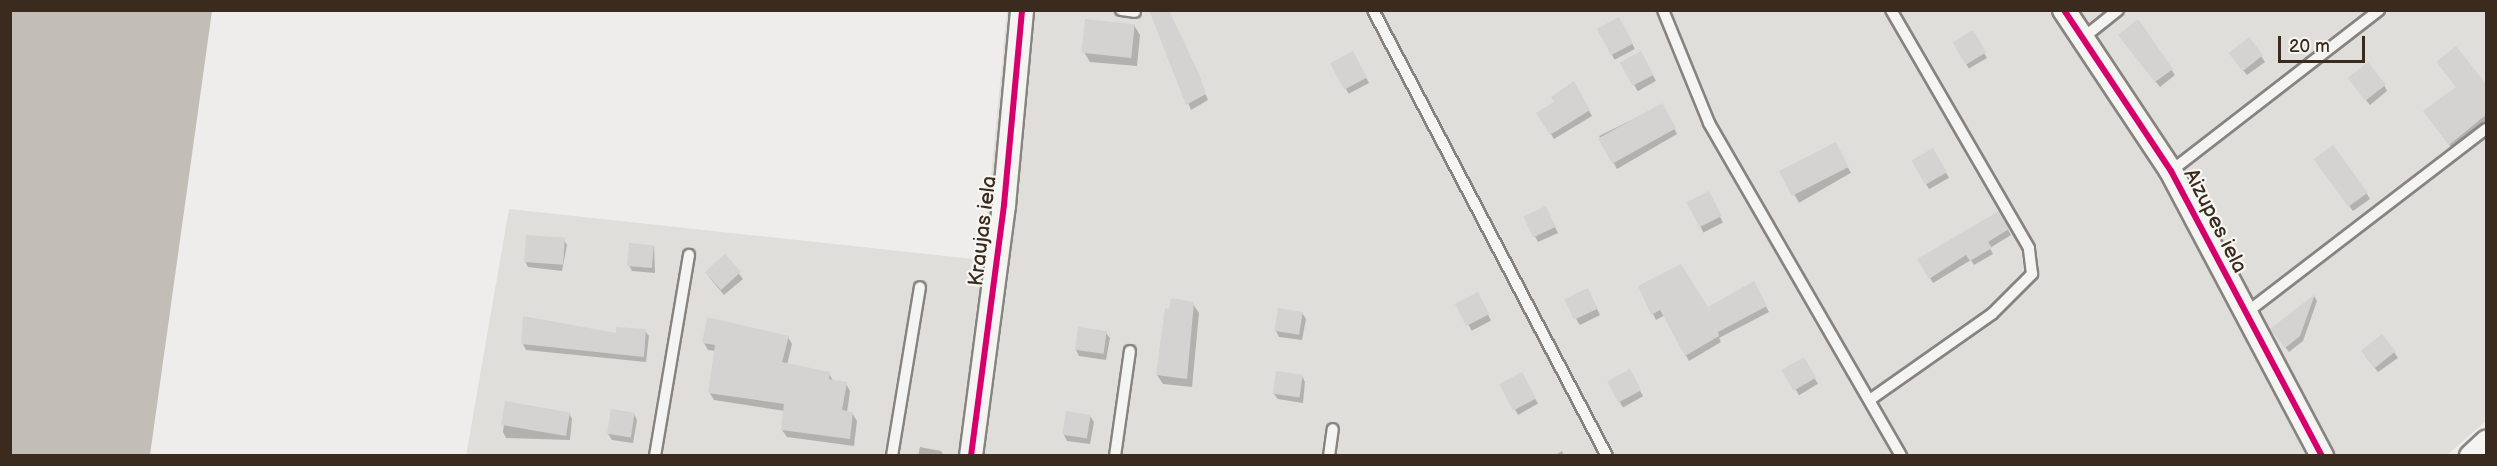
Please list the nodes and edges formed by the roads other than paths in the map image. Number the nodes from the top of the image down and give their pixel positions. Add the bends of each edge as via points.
1 (1022, 10) edge
2 (1121, 10) edge
3 (1373, 10) edge
4 (1663, 10) edge
5 (1891, 10) edge
6 (2064, 10) edge
7 (2118, 10) edge
8 (2379, 10) edge
9 (1135, 12) dead end
10 (2082, 38) junction
11 (2487, 129) edge
12 (2171, 171) junction
13 (689, 255) dead end
14 (920, 287) dead end
15 (2245, 314) junction
16 (1130, 351) dead end
17 (1871, 399) junction
18 (1333, 429) dead end
19 (2487, 442) edge
20 (655, 456) edge
21 (892, 456) edge
22 (971, 456) edge
23 (1115, 456) edge
24 (1329, 456) edge
25 (1607, 456) edge
26 (1901, 456) edge
27 (2322, 456) edge
28 (2471, 456) edge

1 - 22 street, Kraujas iela via 1004,205
2 - 9 lane
3 - 25 lane
4 - 17 lane via 1709,123
5 - 17 lane via 2029,248 2032,274 1992,314
6 - 10 street, Aizupes iela
7 - 10 lane
8 - 12 lane
10 - 12 street, Aizupes iela
11 - 15 lane
12 - 15 street, Aizupes iela
13 - 20 lane
14 - 21 lane
15 - 27 street, Aizupes iela
16 - 23 lane
17 - 26 lane
18 - 24 lane
19 - 28 street

